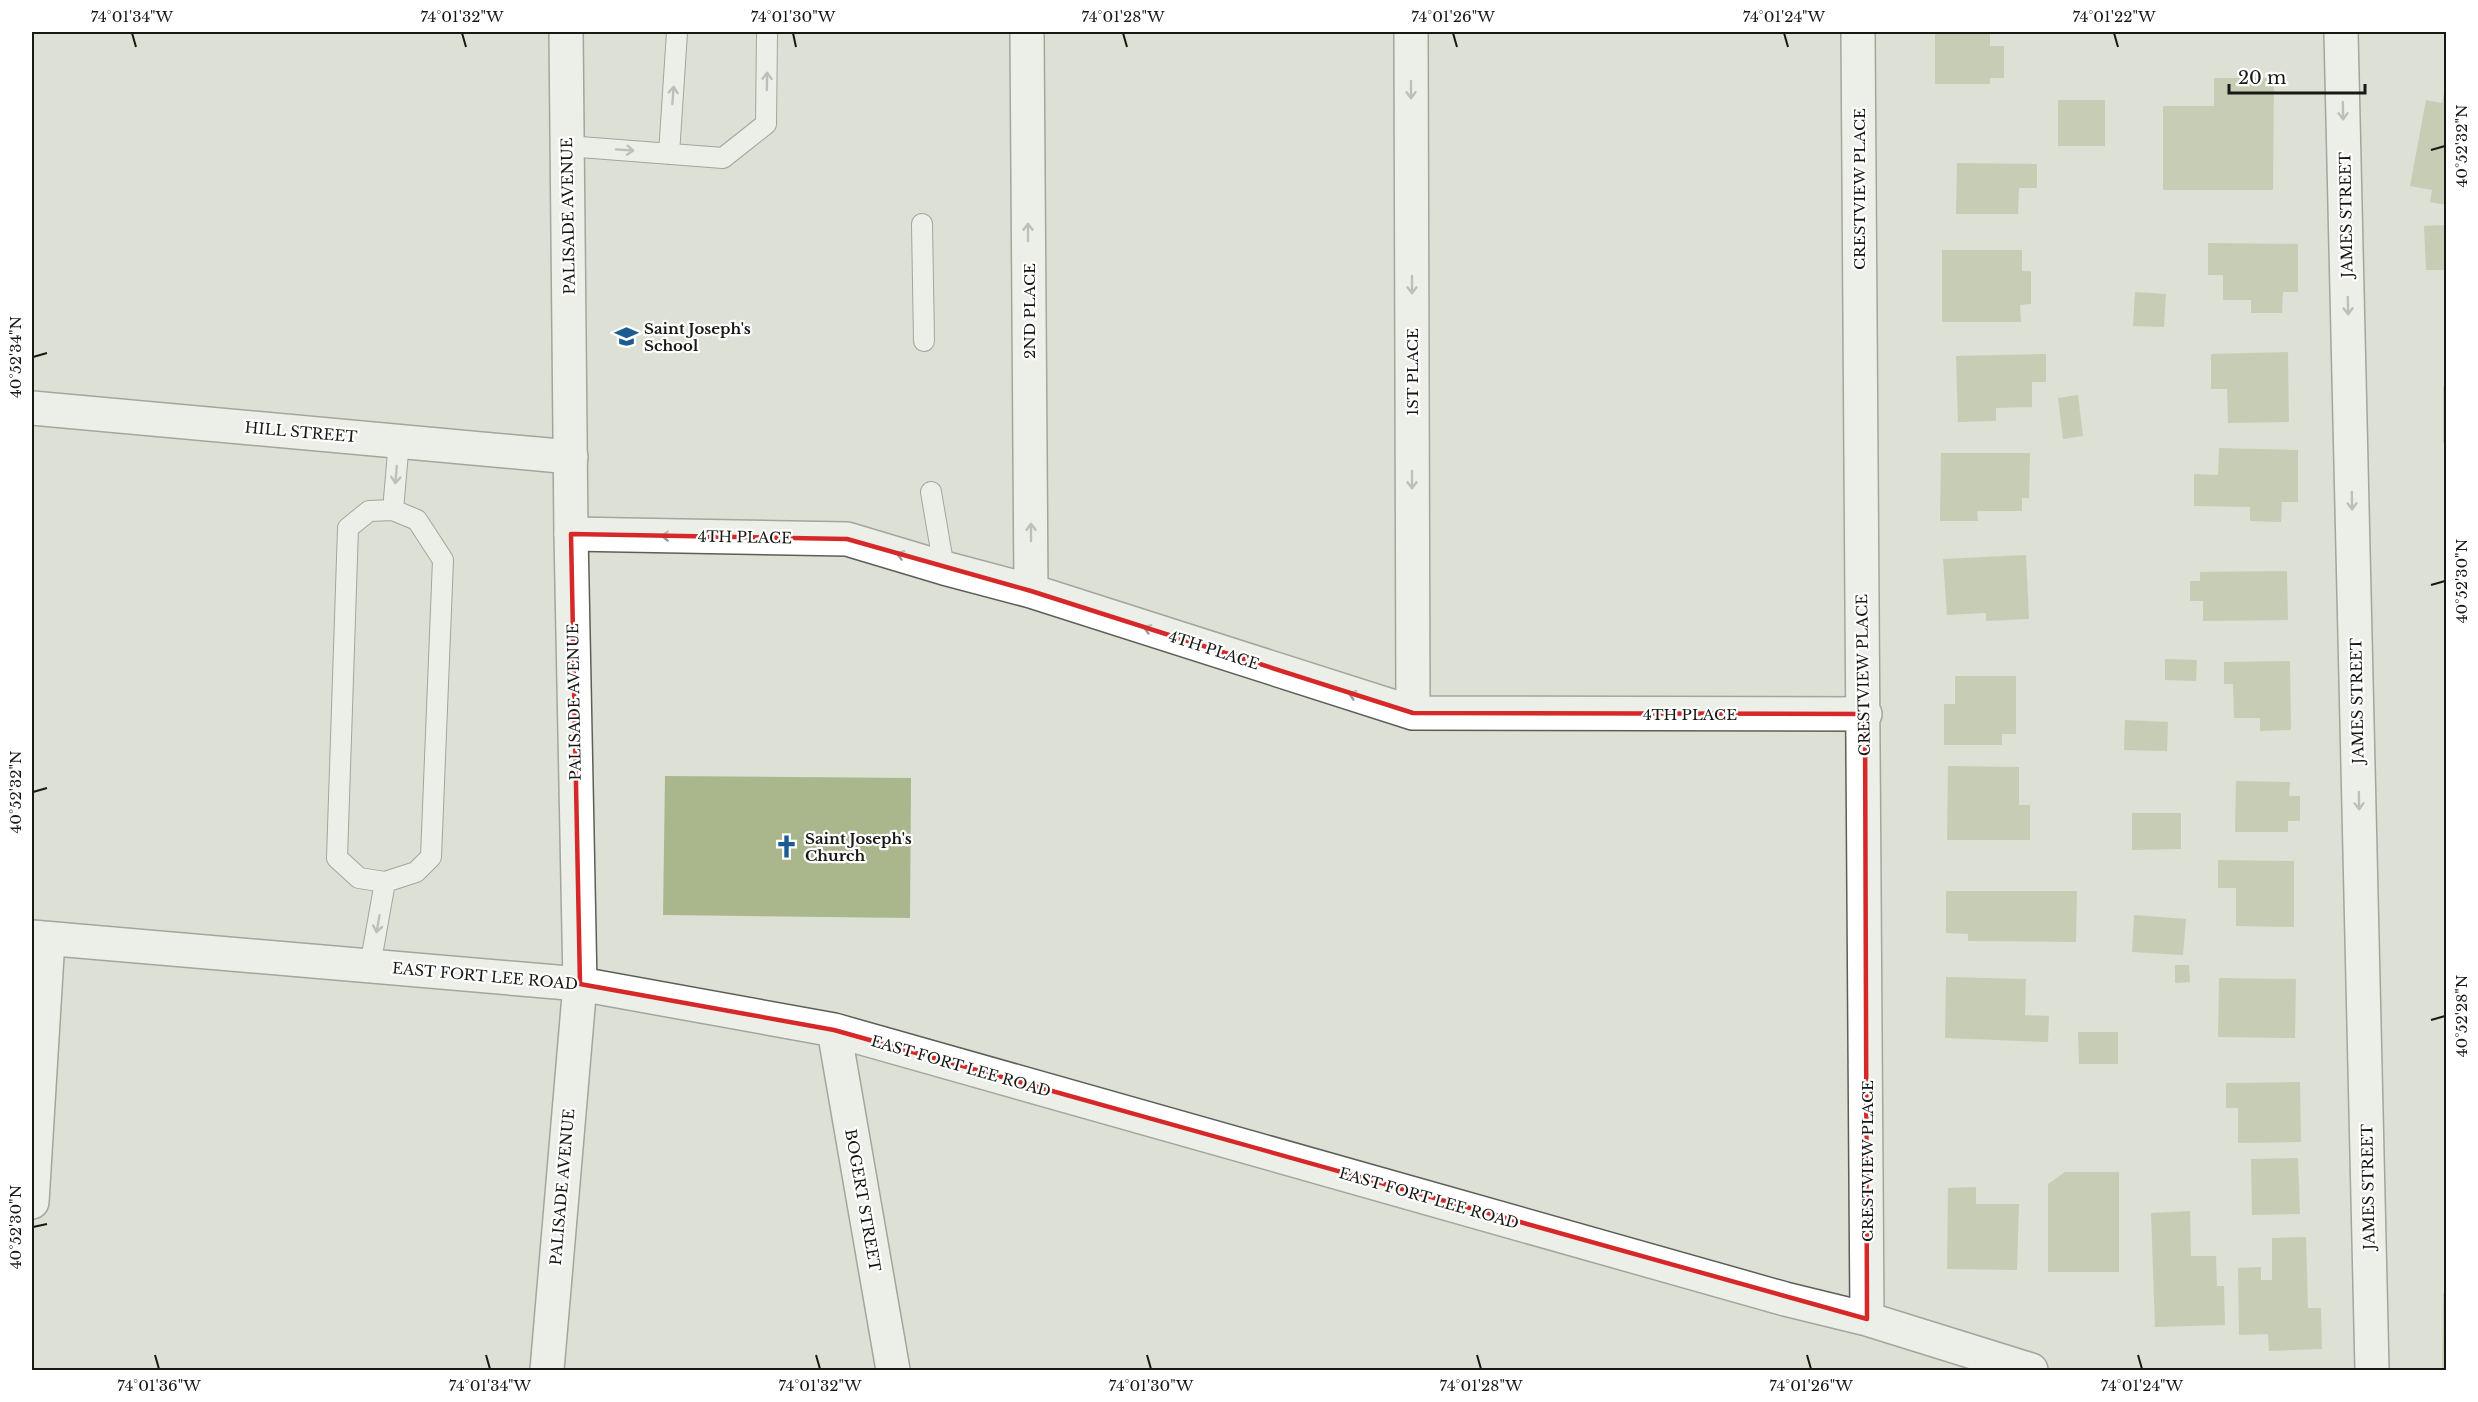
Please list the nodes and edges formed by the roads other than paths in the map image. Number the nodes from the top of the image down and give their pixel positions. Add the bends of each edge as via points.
1 (566, 32) edge
2 (677, 32) edge
3 (768, 32) edge
4 (1027, 32) edge
5 (1411, 32) edge
6 (1858, 32) edge
7 (2341, 32) edge
8 (567, 146) junction
9 (669, 154) junction
10 (922, 224) dead end
11 (924, 341) dead end
12 (32, 408) edge
13 (399, 441) junction
14 (571, 456) junction
15 (930, 492) dead end
16 (393, 510) junction
17 (570, 534) junction
18 (944, 568) junction
19 (1031, 591) junction
20 (1413, 713) junction
21 (1865, 714) junction
22 (385, 882) junction
23 (40, 938) edge
24 (370, 966) junction
25 (580, 984) junction
26 (834, 1030) junction
27 (32, 1202) edge
28 (1868, 1319) junction
29 (547, 1371) edge
30 (893, 1371) edge
31 (2031, 1371) edge
32 (2372, 1371) edge

1 - 8 street, PALISADE AVENUE
9 -> 2 lane
9 -> 3 lane via 723,158 766,124
19 -> 4 street, 2ND PLACE
5 -> 20 street, 1ST PLACE
6 - 21 street, CRESTVIEW PLACE
7 -> 32 street, JAMES STREET
8 -> 9 lane
8 - 14 street, PALISADE AVENUE
10 - 11 lane
12 - 13 street, HILL STREET
13 - 14 street, HILL STREET
13 -> 16 lane
14 - 17 street, PALISADE AVENUE
15 - 18 lane
16 - 22 lane via 417,519 443,560 431,857 416,872
16 - 22 lane via 369,511 348,528 337,858 359,878
18 -> 17 street, 4TH PLACE via 847,539
17 - 25 street, PALISADE AVENUE
18 - 19 street, 4TH PLACE
20 -> 19 street, 4TH PLACE
20 - 21 street, 4TH PLACE
21 - 28 street, CRESTVIEW PLACE
22 -> 24 lane
23 - 24 street, EAST FORT LEE ROAD
23 - 27 street
24 - 25 street, EAST FORT LEE ROAD
25 - 26 street, EAST FORT LEE ROAD
25 - 29 street, PALISADE AVENUE
26 - 28 street, EAST FORT LEE ROAD via 1773,1296
26 - 30 street, BOGERT STREET
28 - 31 street, EAST FORT LEE ROAD

